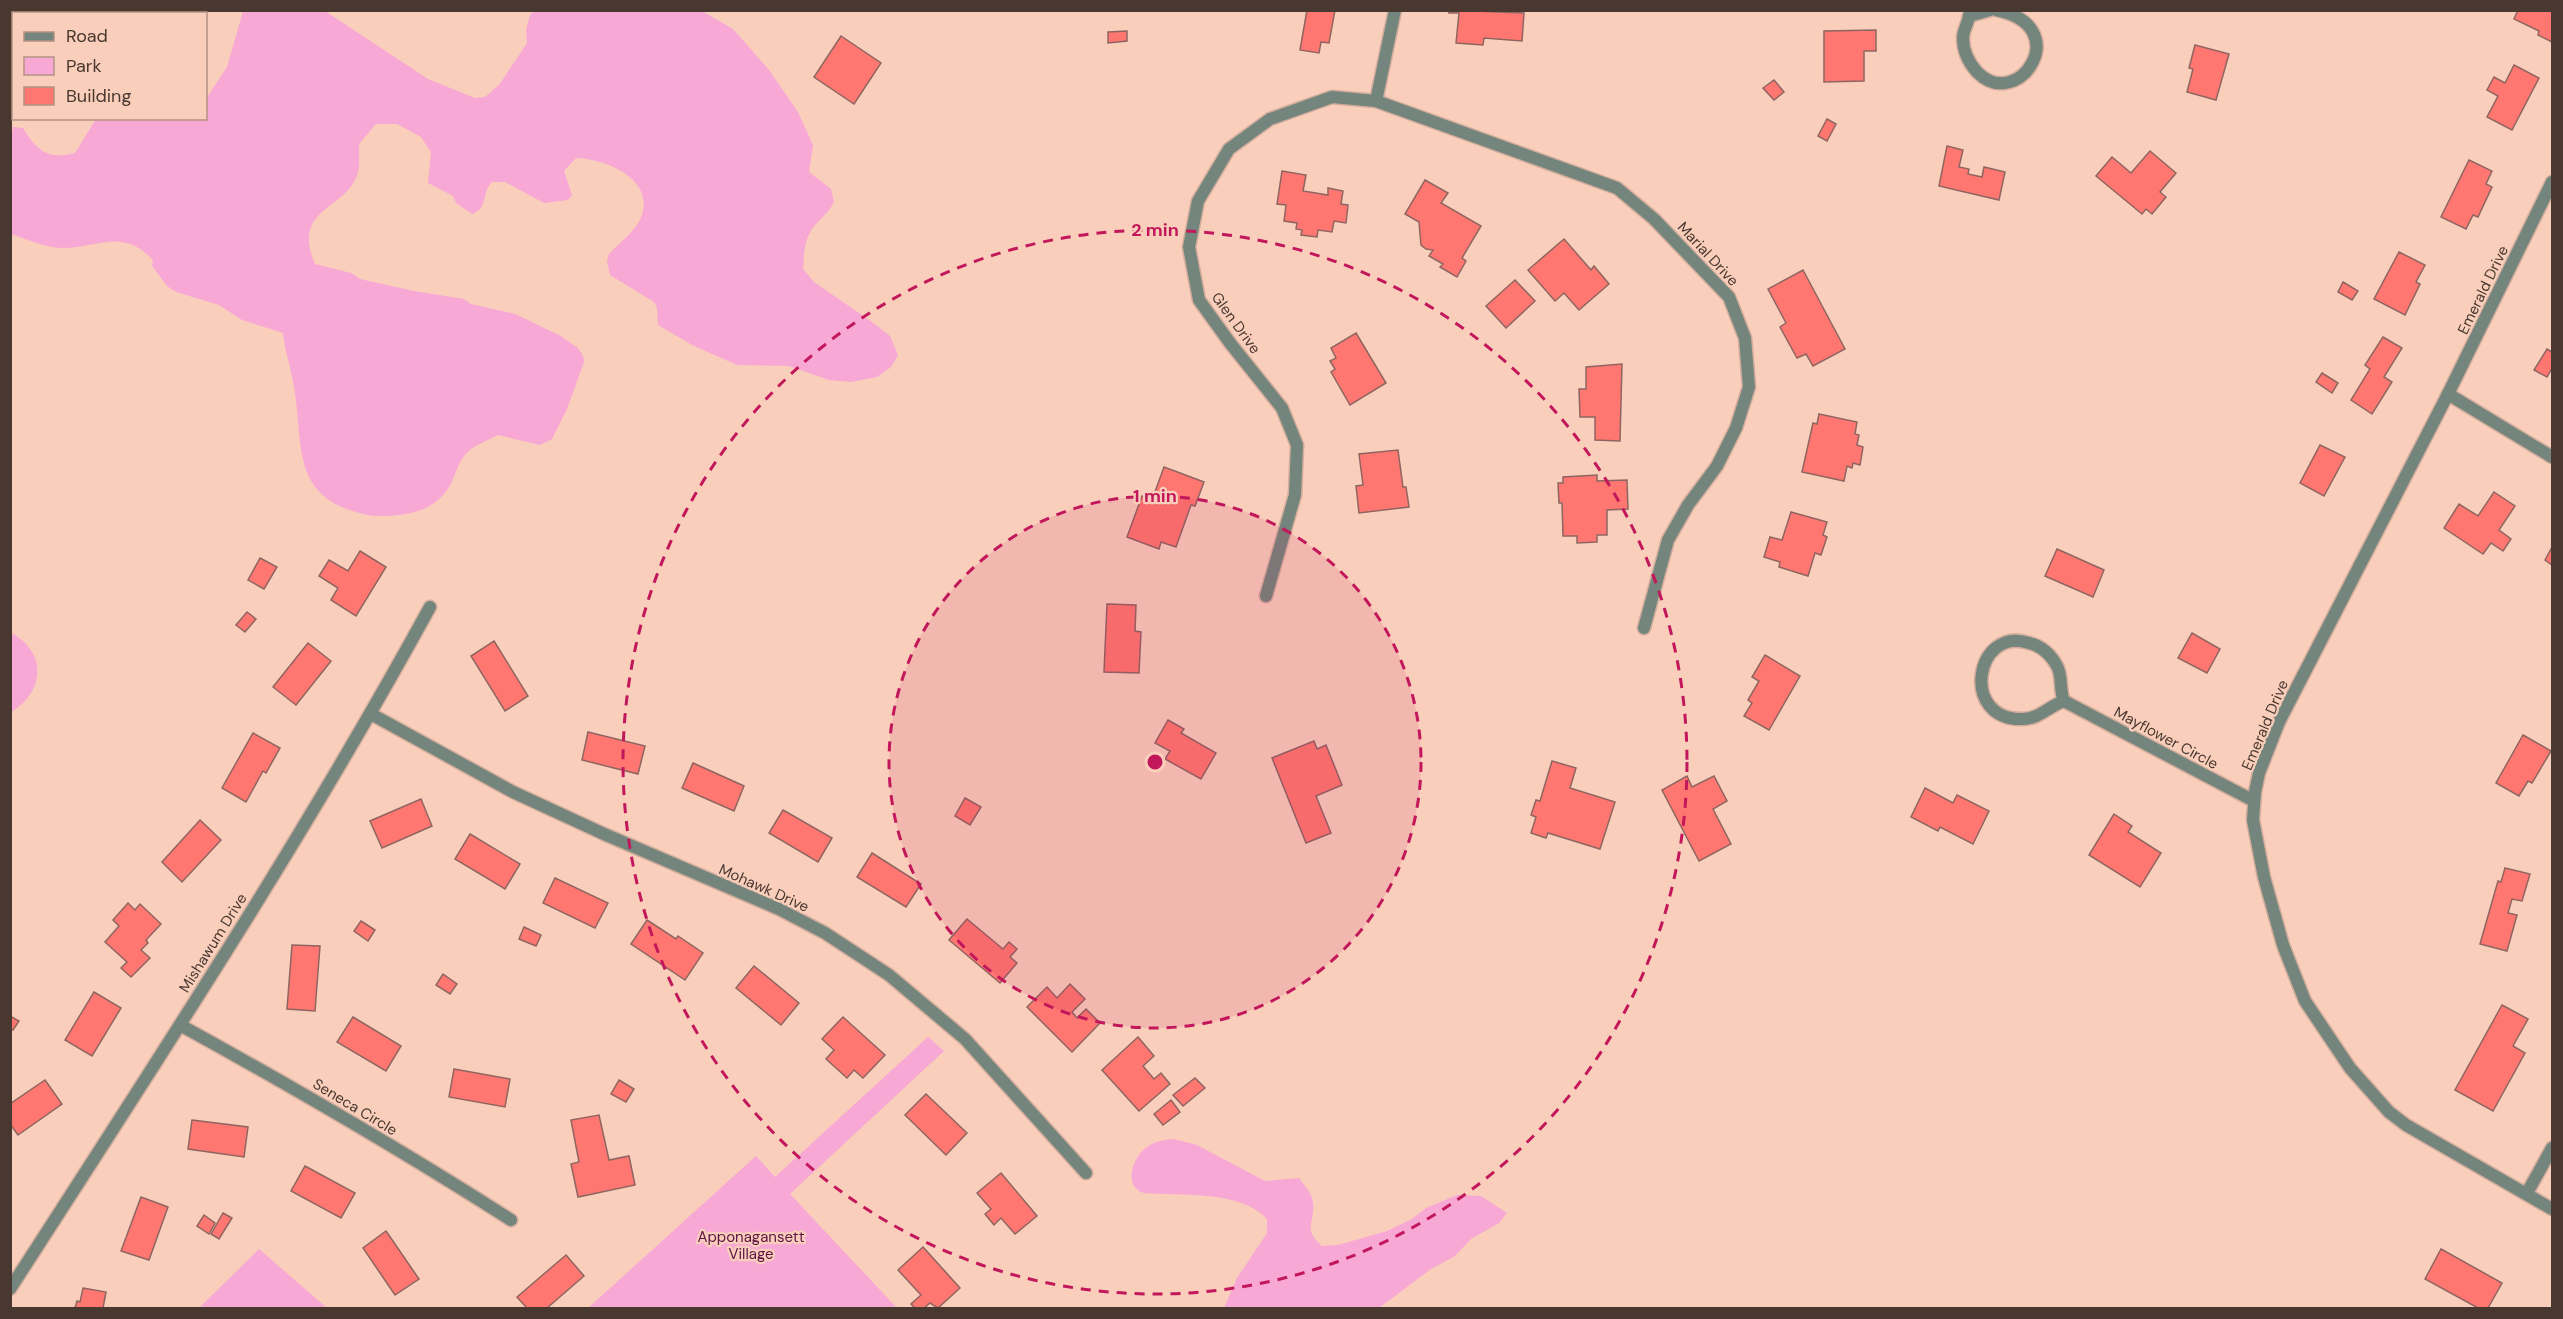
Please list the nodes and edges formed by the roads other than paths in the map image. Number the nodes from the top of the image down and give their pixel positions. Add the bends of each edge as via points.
1 (1395, 10) edge
2 (1990, 10) edge
3 (1996, 10) edge
4 (1966, 13) edge
5 (1376, 101) junction
6 (2553, 182) edge
7 (2448, 394) junction
8 (2553, 457) edge
9 (1266, 596) dead end
10 (430, 607) dead end
11 (1644, 627) dead end
12 (2064, 701) junction
13 (371, 714) junction
14 (2254, 801) junction
15 (180, 1025) junction
16 (2553, 1148) edge
17 (1086, 1173) dead end
18 (2527, 1193) junction
19 (2553, 1209) edge
20 (511, 1220) dead end
21 (10, 1289) edge

1 - 5 street
2 - 4 street
3 - 4 street via 2028,24 2036,37 2037,50 2031,67 2013,82 1995,82 1973,67 1963,43
5 - 9 street, Glen Drive via 1332,97 1270,118 1229,149 1198,201 1189,248 1199,300 1282,408 1297,446 1295,495
5 - 11 street, Marial Drive via 1617,188 1654,219 1729,297 1745,338 1749,387 1736,428 1717,466 1668,540
6 - 7 street, Emerald Drive
7 - 8 street
7 - 14 street, Emerald Drive via 2279,722 2259,773
10 - 13 street, Mishawum Drive
12 - 12 street via 2058,668 2038,646 2009,641 1999,646 1984,665 1981,691 2001,716 2031,719
12 - 14 street, Mayflower Circle
13 - 15 street, Mishawum Drive
13 - 17 street, Mohawk Drive via 513,792 825,933 889,975 964,1039
14 - 18 street, Emerald Drive via 2256,839 2269,897 2293,974 2318,1024 2389,1112 2443,1148
15 - 20 street, Seneca Circle via 294,1088
15 - 21 street, Mishawum Drive
16 - 18 street
18 - 19 street, Emerald Drive

